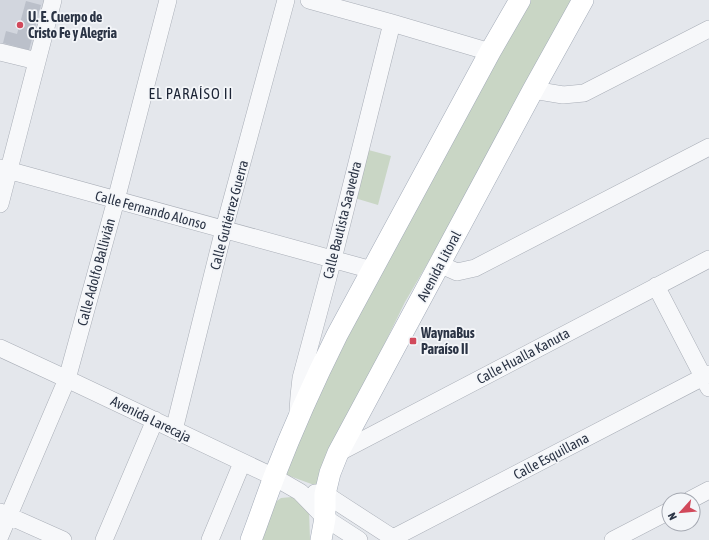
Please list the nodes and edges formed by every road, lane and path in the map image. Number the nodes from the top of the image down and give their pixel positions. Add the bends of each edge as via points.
1 (53, 0) edge
2 (168, 0) edge
3 (286, 0) edge
4 (309, 0) edge
5 (520, 0) edge
6 (583, 0) edge
7 (392, 23) junction
8 (709, 29) edge
9 (0, 52) edge
10 (490, 52) junction
11 (37, 61) junction
12 (533, 90) junction
13 (709, 147) edge
14 (4, 169) edge
15 (116, 200) junction
16 (0, 204) edge
17 (224, 229) junction
18 (333, 259) junction
19 (709, 259) edge
20 (440, 264) junction
21 (372, 270) junction
22 (656, 286) junction
23 (0, 348) edge
24 (67, 379) junction
25 (707, 379) edge
26 (298, 418) junction
27 (155, 420) junction
28 (174, 430) junction
29 (338, 453) junction
30 (242, 463) junction
31 (274, 477) junction
32 (300, 492) junction
33 (325, 494) junction
34 (4, 514) edge
35 (661, 515) edge
36 (325, 518) junction
37 (0, 536) edge
38 (395, 539) edge
39 (63, 540) edge
40 (104, 540) edge
41 (210, 540) edge
42 (252, 540) edge
43 (321, 540) edge
44 (359, 540) edge
45 (613, 540) edge

1 - 11 street
2 - 15 street, Calle Adolfo Ballivián
3 - 17 street, Calle Gutiérrez Guerra
4 - 7 street
5 - 10 main road
6 - 12 main road, Avenida Litoral
7 - 10 street
7 - 18 street, Calle Bautista Saavedra
8 - 12 street via 584,93 563,95
9 - 11 street
10 - 21 main road
11 - 14 street
12 - 20 main road, Avenida Litoral
13 - 20 street via 475,268 457,272
14 - 15 street, Calle Fernando Alonso
14 - 16 street
15 - 17 street, Calle Fernando Alonso
15 - 24 street, Calle Adolfo Ballivián
17 - 18 street, Calle Fernando Alonso
17 - 28 street, Calle Gutiérrez Guerra
18 - 21 street, Calle Fernando Alonso
18 - 26 street, Calle Bautista Saavedra via 301,378
19 - 22 street, Calle Hualla Kanuta
20 - 29 main road, Avenida Litoral
21 - 26 main road via 337,335
22 - 25 street
22 - 29 street, Calle Hualla Kanuta
23 - 24 street, Avenida Larecaja
24 - 27 street, Avenida Larecaja
24 - 34 street, Calle Adolfo Ballivián
25 - 38 street, Calle Esquillana
26 - 31 main road
27 - 28 street, Avenida Larecaja
27 - 40 street
28 - 30 street, Avenida Larecaja
29 - 33 main road, Avenida Litoral
30 - 31 street, Avenida Larecaja
30 - 41 street
31 - 32 street, Avenida Larecaja
31 - 42 main road
32 - 33 street, Avenida Larecaja
32 - 36 street, Avenida Larecaja
33 - 36 main road, Avenida Litoral
33 - 38 street, Avenida Larecaja
34 - 37 street, Calle Adolfo Ballivián
34 - 39 street
35 - 45 street
36 - 43 main road, Avenida Litoral
36 - 44 street, Avenida Larecaja

